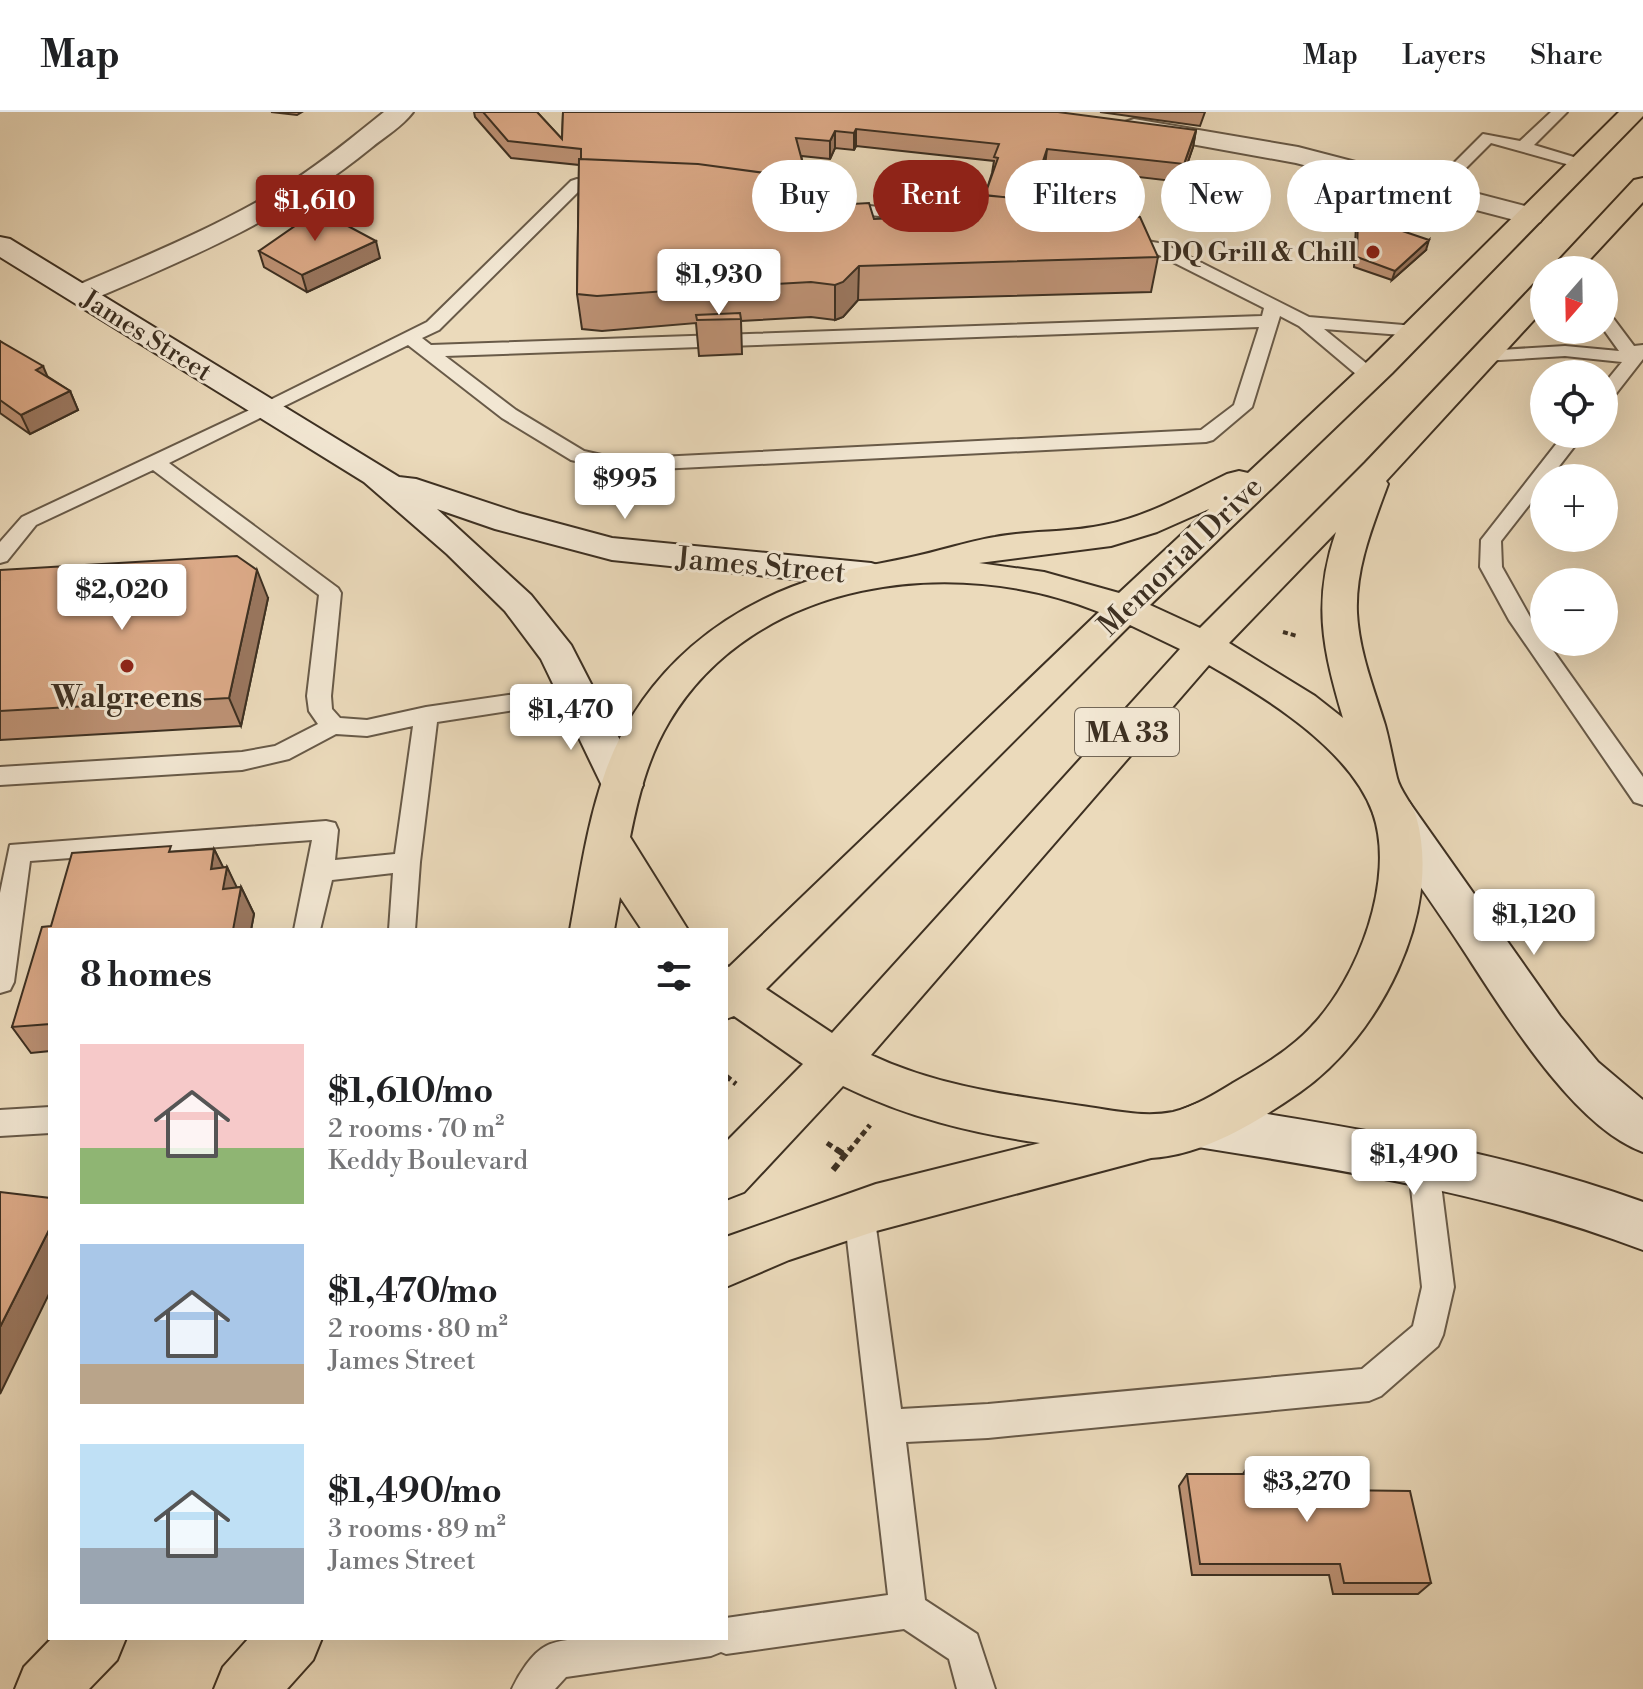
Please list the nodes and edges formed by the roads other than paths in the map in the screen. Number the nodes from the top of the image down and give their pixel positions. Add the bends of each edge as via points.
1 (400, 112) edge
2 (1560, 112) edge
3 (1633, 112) edge
4 (1104, 123) edge
5 (1524, 146) junction
6 (1311, 160) edge
7 (1465, 160) edge
8 (1582, 164) junction
9 (623, 186) edge
10 (1638, 200) edge
11 (1480, 202) edge
12 (1530, 216) junction
13 (1102, 238) edge
14 (3, 251) edge
15 (1580, 256) edge
16 (81, 294) junction
17 (1530, 306) edge
18 (1272, 314) junction
19 (1305, 322) junction
20 (1415, 331) junction
21 (1618, 332) edge
22 (410, 338) junction
23 (427, 351) junction
24 (1638, 353) edge
25 (1483, 356) junction
26 (1370, 376) junction
27 (1618, 378) edge
28 (267, 409) junction
29 (1563, 448) edge
30 (155, 462) junction
31 (1277, 462) junction
32 (1377, 470) junction
33 (376, 475) junction
34 (0, 556) edge
35 (886, 573) junction
36 (1125, 608) junction
37 (1203, 647) junction
38 (578, 693) junction
39 (426, 715) junction
40 (333, 726) junction
41 (0, 776) edge
42 (622, 785) junction
43 (1386, 794) junction
44 (1643, 796) edge
45 (609, 838) junction
46 (407, 862) junction
47 (321, 871) junction
48 (307, 928) edge
49 (402, 928) edge
50 (592, 928) edge
51 (665, 928) edge
52 (0, 982) edge
53 (729, 992) edge
54 (838, 1059) junction
55 (48, 1120) edge
56 (0, 1123) edge
57 (1177, 1130) junction
58 (1643, 1130) edge
59 (1423, 1161) junction
60 (728, 1174) edge
61 (841, 1197) junction
62 (1643, 1226) edge
63 (728, 1261) edge
64 (887, 1426) junction
65 (908, 1610) junction
66 (728, 1636) edge
67 (93, 1640) edge
68 (289, 1640) edge
69 (697, 1640) edge
70 (46, 1689) edge
71 (245, 1689) edge
72 (531, 1689) edge
73 (976, 1689) edge

1 - 16 main road via 332,167 279,201
2 - 5 lane
3 - 8 main road, Memorial Drive / MA 33
4 - 6 main road
5 - 7 lane via 1488,137
5 - 8 lane
8 - 12 main road, Memorial Drive / MA 33
9 - 22 lane via 577,184 433,326
10 - 15 main road
11 - 12 main road
12 - 20 main road, Memorial Drive / MA 33
13 - 18 lane via 1158,248
14 - 16 main road, James Street
16 - 28 main road, James Street
17 - 25 main road, MA 33
18 - 19 lane
18 - 23 lane
18 - 23 lane via 1243,407 1206,436 619,465 578,456 509,414
19 - 20 lane
19 - 26 lane
20 - 26 main road, Memorial Drive / MA 33
21 - 24 lane
22 - 23 lane
22 - 28 lane
24 - 25 lane
24 - 27 lane
25 - 32 main road, MA 33
26 - 31 main road, Memorial Drive / MA 33
28 - 30 lane
28 - 33 main road, James Street
29 - 44 lane via 1491,540 1491,567 1517,615
30 - 34 lane via 29,521
30 - 40 lane via 330,593 319,696 321,711
31 - 35 main road via 1174,513 1109,535 1011,545
31 - 36 main road, Memorial Drive / MA 33
32 - 37 main road, MA 33
32 - 43 main road via 1351,542 1339,622 1348,677
33 - 35 main road, James Street via 507,521 612,549
33 - 38 main road, James Street via 518,603 558,654
35 - 36 main road via 986,573 1035,581
35 - 42 main road via 834,584 774,607 726,635 699,658 655,711
36 - 37 main road
36 - 53 main road, Memorial Drive / MA 33
37 - 43 main road via 1298,701
37 - 54 main road, MA 33
38 - 39 lane
38 - 42 main road, James Street
39 - 40 lane via 367,728
39 - 46 lane
40 - 41 lane via 281,753 242,761
42 - 45 main road
43 - 57 main road via 1399,854 1397,896 1385,945 1350,1012 1325,1045 1284,1079
43 - 58 main road via 1543,1030 1581,1077
45 - 50 main road
45 - 51 main road
46 - 47 lane
46 - 49 lane
47 - 48 lane
47 - 52 lane via 326,830 19,852
53 - 54 main road
54 - 57 main road via 939,1103 1005,1117
54 - 60 main road, MA 33
55 - 56 lane
57 - 59 main road
57 - 61 main road via 952,1186
59 - 62 main road via 1504,1180
59 - 64 lane via 1438,1287 1427,1335 1369,1385
61 - 63 main road via 801,1231
61 - 64 lane
64 - 65 lane
65 - 66 lane
65 - 73 lane via 964,1647
67 - 70 main road
68 - 71 main road
69 - 72 lane via 556,1660

